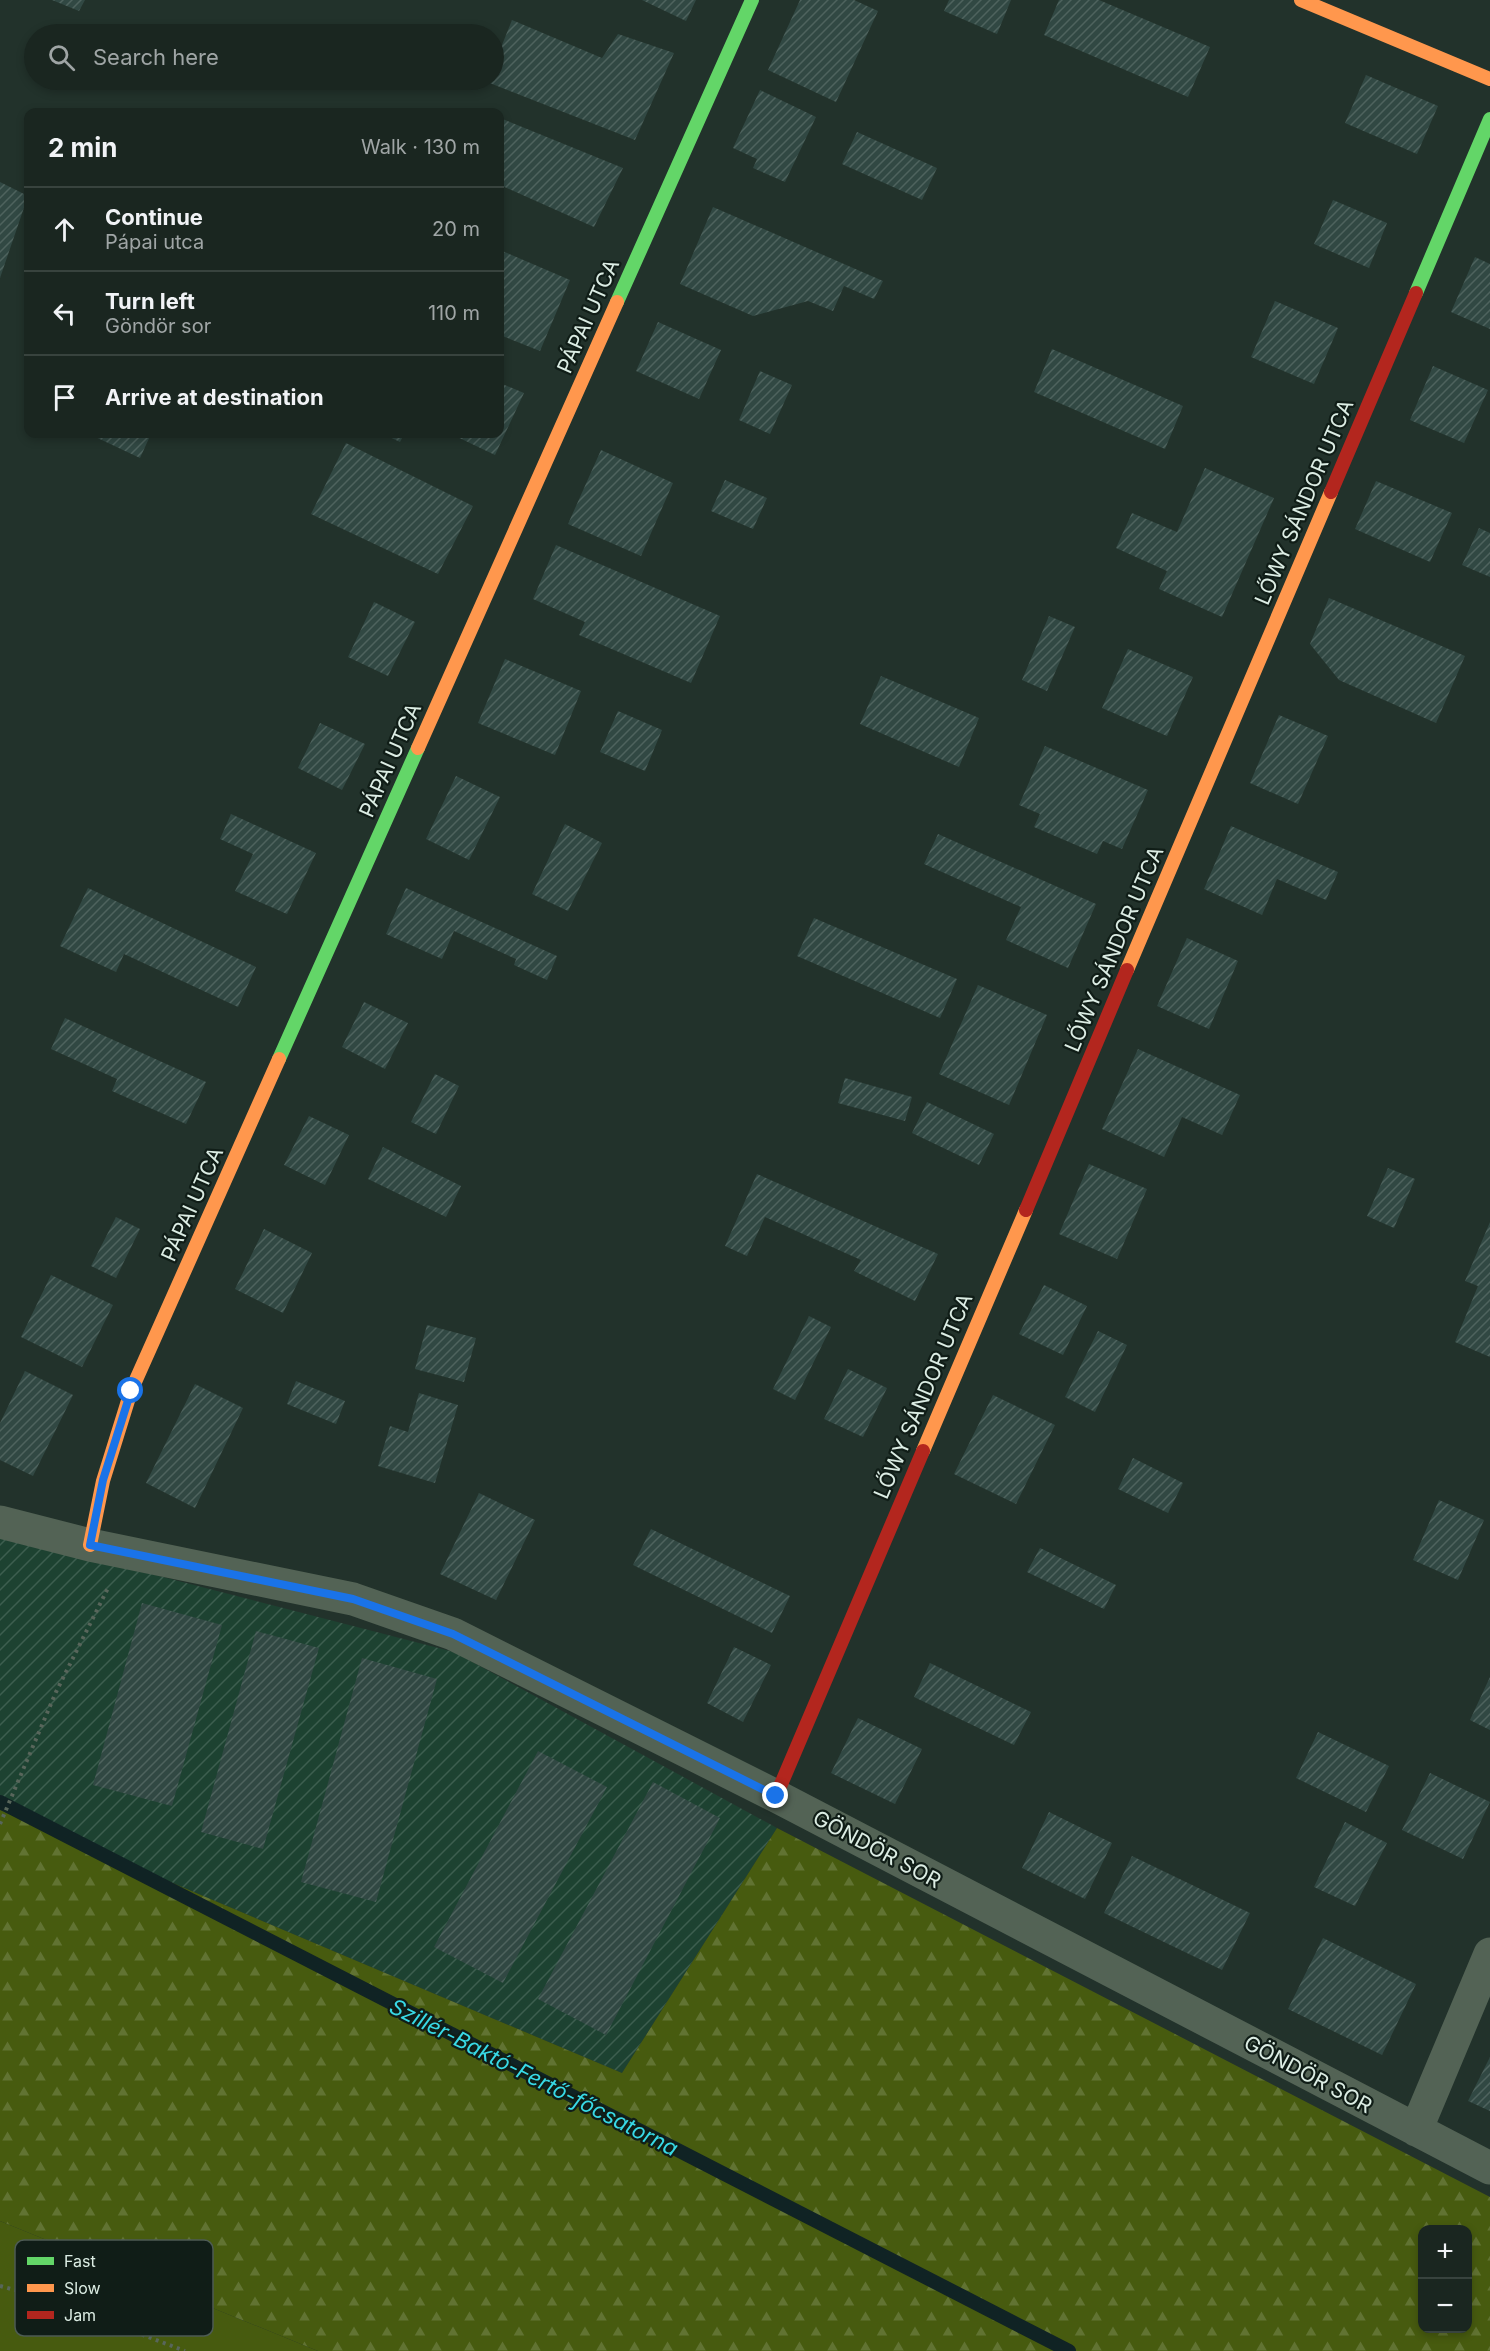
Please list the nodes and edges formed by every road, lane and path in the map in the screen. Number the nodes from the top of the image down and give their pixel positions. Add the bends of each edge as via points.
1 (752, 0) edge
2 (1301, 0) edge
3 (1490, 79) edge
4 (1490, 119) edge
5 (0, 1522) edge
6 (90, 1545) junction
7 (125, 1552) junction
8 (776, 1796) junction
9 (0, 1824) edge
10 (1490, 1954) edge
11 (1416, 2130) junction
12 (1490, 2168) edge
13 (0, 2286) edge
14 (15, 2290) edge
15 (146, 2336) edge
16 (185, 2351) edge

1 - 6 street, PÁPAI UTCA via 131,1391 103,1480
2 - 3 street
4 - 8 street, LŐWY SÁNDOR UTCA
5 - 6 street, GÖNDÖR SOR
6 - 7 street, GÖNDÖR SOR
7 - 8 street, GÖNDÖR SOR via 353,1599 453,1634
7 - 9 path via 56,1692
8 - 11 street, GÖNDÖR SOR
10 - 11 street
11 - 12 street, GÖNDÖR SOR
13 - 14 path
15 - 16 path

